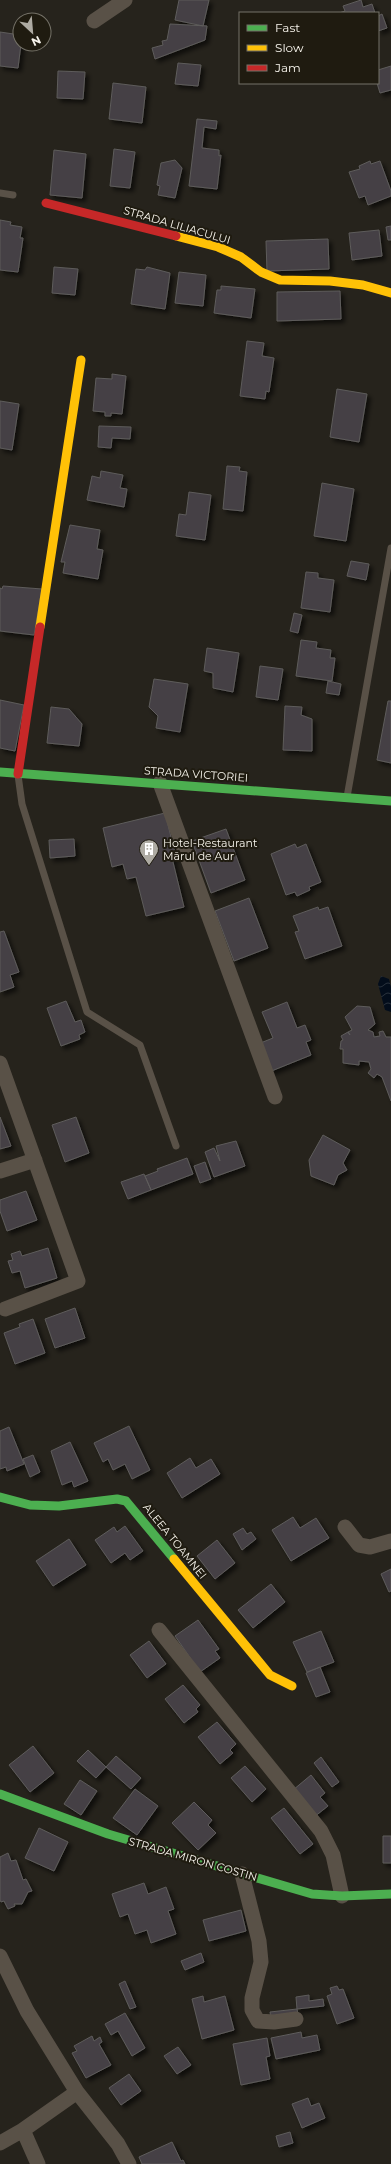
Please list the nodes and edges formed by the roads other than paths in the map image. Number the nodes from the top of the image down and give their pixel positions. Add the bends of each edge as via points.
1 (125, 0) edge
2 (94, 21) dead end
3 (0, 193) edge
4 (13, 194) dead end
5 (46, 203) dead end
6 (391, 293) edge
7 (81, 360) dead end
8 (391, 548) edge
9 (0, 772) edge
10 (18, 774) junction
11 (160, 783) junction
12 (347, 797) junction
13 (391, 801) edge
14 (0, 1063) edge
15 (274, 1097) dead end
16 (176, 1146) dead end
17 (35, 1160) junction
18 (0, 1171) edge
19 (5, 1309) dead end
20 (0, 1497) edge
21 (345, 1527) dead end
22 (391, 1541) edge
23 (159, 1630) dead end
24 (292, 1686) dead end
25 (0, 1794) edge
26 (242, 1874) junction
27 (391, 1894) edge
28 (342, 1896) junction
29 (0, 1956) edge
30 (296, 2019) dead end
31 (77, 2092) junction
32 (23, 2130) junction
33 (0, 2143) edge
34 (38, 2164) edge
35 (129, 2164) edge

1 - 2 street
3 - 4 lane
5 - 6 street, STRADA LILIACULUI via 218,247 241,256 261,272 280,280 356,284
7 - 10 street
8 - 12 lane
9 - 10 street, STRADA VICTORIEI
10 - 11 street, STRADA VICTORIEI
10 - 16 lane via 22,804 87,1012 140,1045
11 - 12 street, STRADA VICTORIEI
11 - 15 street
12 - 13 street, STRADA VICTORIEI
14 - 17 street
17 - 18 street
17 - 19 street via 78,1281
20 - 24 street, ALEEA TOAMNEI via 30,1505 59,1506 117,1499 126,1501 270,1675
21 - 22 street via 359,1545 370,1547
23 - 28 street via 321,1831 333,1855
25 - 26 street, STRADA MIRON COSTIN via 108,1834
26 - 28 street, STRADA MIRON COSTIN via 312,1894
26 - 30 street via 259,1941 261,1962 252,1998 252,2010 258,2021
27 - 28 street, STRADA MIRON COSTIN
29 - 31 street via 28,2011
31 - 32 street
31 - 35 street via 118,2144
32 - 33 street
32 - 34 street

